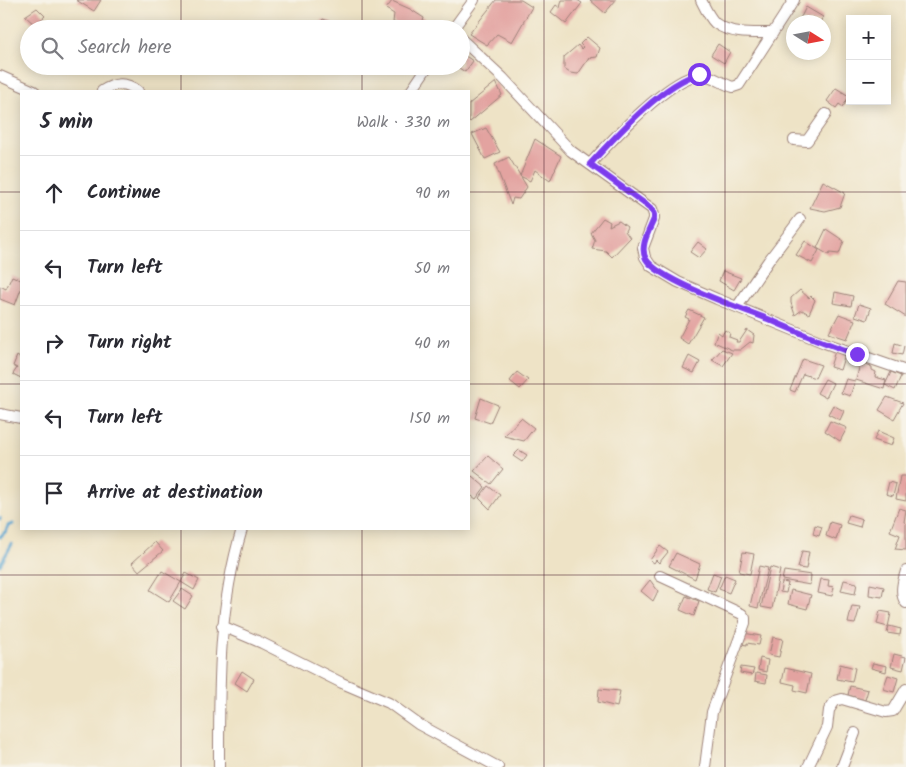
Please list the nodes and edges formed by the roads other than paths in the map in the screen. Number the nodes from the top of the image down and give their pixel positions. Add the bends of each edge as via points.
1 (474, 0) edge
2 (700, 0) edge
3 (794, 0) edge
4 (460, 20) edge
5 (773, 33) junction
6 (470, 47) edge
7 (422, 75) edge
8 (0, 76) edge
9 (32, 90) edge
10 (104, 90) edge
11 (136, 90) edge
12 (412, 90) edge
13 (826, 114) dead end
14 (794, 140) dead end
15 (590, 164) junction
16 (800, 219) dead end
17 (737, 307) junction
18 (906, 370) edge
19 (0, 414) edge
20 (20, 418) edge
21 (242, 530) edge
22 (906, 571) edge
23 (660, 576) dead end
24 (906, 603) edge
25 (222, 626) junction
26 (906, 689) edge
27 (855, 733) dead end
28 (219, 767) edge
29 (498, 767) edge
30 (705, 767) edge
31 (808, 767) edge
32 (842, 767) edge

1 - 4 street
2 - 5 street via 709,16 721,26 742,32
3 - 5 street
5 - 15 street via 739,85 733,87 708,75 691,76 651,103
6 - 15 street via 571,151
7 - 12 street
8 - 9 street
10 - 11 street via 124,83
13 - 14 street via 806,141
15 - 17 street via 652,209 654,219 643,248 644,257 651,266 678,282
16 - 17 street
17 - 18 street via 825,343
19 - 20 street
21 - 25 street
22 - 24 street via 902,585 902,598
23 - 30 street via 745,618 712,712
25 - 28 street
25 - 29 street via 389,703 418,724
26 - 31 street via 893,711 835,701
27 - 32 street

